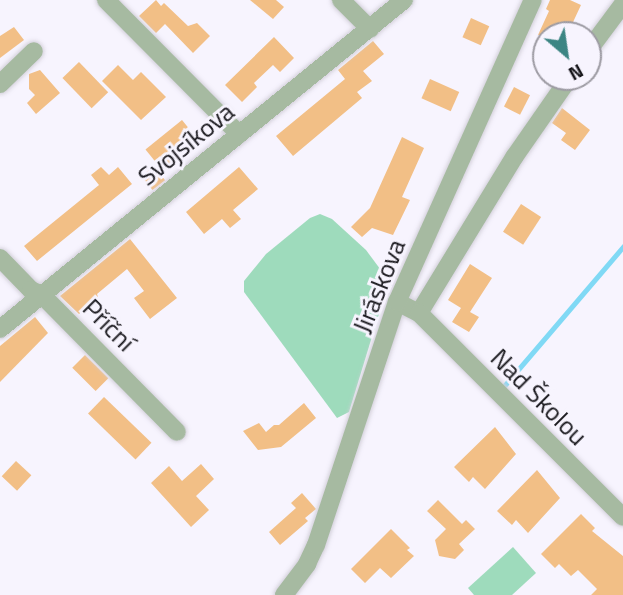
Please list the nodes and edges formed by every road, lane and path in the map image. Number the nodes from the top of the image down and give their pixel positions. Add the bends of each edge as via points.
1 (106, 0) edge
2 (341, 0) edge
3 (404, 0) edge
4 (533, 0) edge
5 (623, 4) edge
6 (370, 29) junction
7 (602, 30) edge
8 (34, 51) dead end
9 (0, 84) edge
10 (560, 91) edge
11 (239, 134) junction
12 (0, 258) edge
13 (43, 295) junction
14 (397, 302) junction
15 (419, 313) junction
16 (0, 329) edge
17 (177, 432) dead end
18 (623, 517) edge
19 (285, 595) edge

1 - 11 street
2 - 6 street
3 - 6 street, Svojsíkova
4 - 14 street, Jiráskova
5 - 7 street
6 - 11 street, Svojsíkova
8 - 9 street
10 - 15 street
11 - 13 street, Svojsíkova
12 - 13 street, Příční via 31,290
13 - 16 street, Svojsíkova
13 - 17 street, Příční
14 - 15 street, Nad Školou
14 - 19 street, Jiráskova via 316,545
15 - 18 street, Nad Školou

